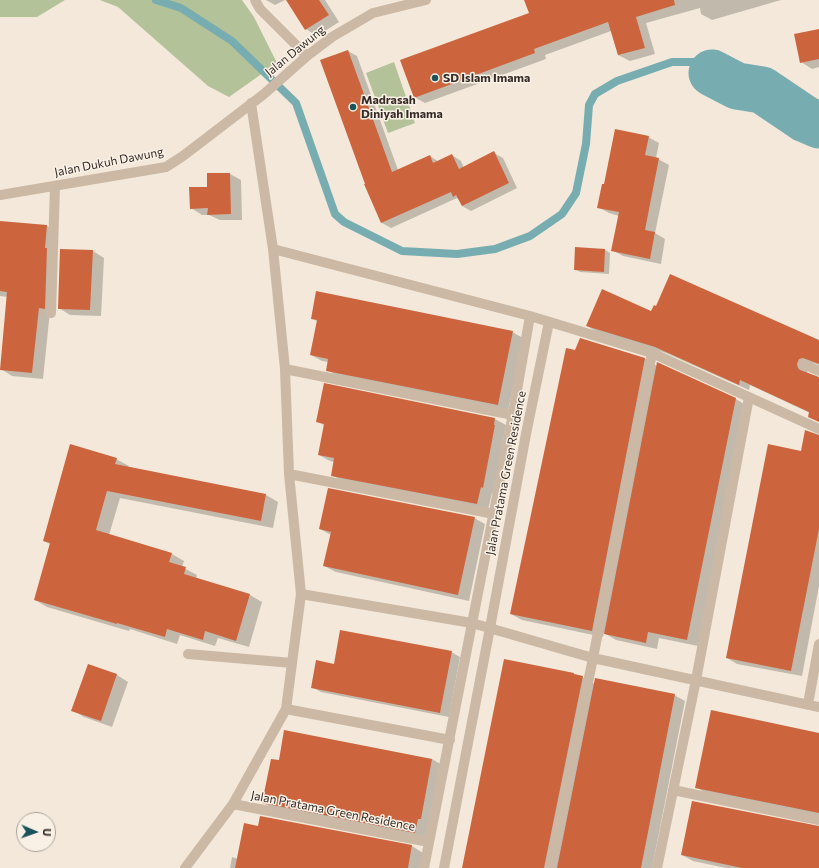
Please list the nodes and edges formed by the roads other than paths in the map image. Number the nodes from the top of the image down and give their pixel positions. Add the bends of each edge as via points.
1 (255, 0) edge
2 (426, 0) edge
3 (307, 56) junction
4 (251, 103) junction
5 (55, 186) junction
6 (0, 195) edge
7 (273, 249) junction
8 (51, 313) dead end
9 (530, 316) junction
10 (549, 322) junction
11 (652, 353) junction
12 (803, 364) dead end
13 (285, 369) junction
14 (819, 371) edge
15 (749, 397) junction
16 (513, 415) junction
17 (819, 429) edge
18 (510, 430) junction
19 (526, 434) junction
20 (289, 474) junction
21 (494, 514) junction
22 (301, 594) junction
23 (472, 623) junction
24 (490, 628) junction
25 (819, 644) edge
26 (188, 654) dead end
27 (593, 658) junction
28 (292, 663) junction
29 (696, 680) junction
30 (808, 704) junction
31 (819, 707) edge
32 (286, 709) junction
33 (450, 740) junction
34 (673, 790) junction
35 (233, 804) junction
36 (819, 820) edge
37 (429, 842) junction
38 (185, 868) edge
39 (424, 868) edge
40 (444, 868) edge
41 (550, 868) edge
42 (657, 868) edge

1 - 3 street via 260,9
2 - 3 street, Jalan Dawung via 373,13 332,37
3 - 4 street, Jalan Dawung
4 - 5 street, Jalan Dukuh Dawung via 166,167
4 - 7 street, Jalan Pratama Green Residence
5 - 6 street, Jalan Dukuh Dawung
5 - 8 street
7 - 9 street
7 - 13 street, Jalan Pratama Green Residence
9 - 10 street
9 - 16 street, Jalan Pratama Green Residence
10 - 11 street
10 - 19 street, Jalan Pratama Green Residence
11 - 15 street
11 - 27 street
12 - 14 street
13 - 16 street, Jalan Pratama Green Residence
13 - 20 street, Jalan Pratama Green Residence
15 - 17 street
15 - 29 street
16 - 18 street, Jalan Pratama Green Residence
18 - 19 street
18 - 21 street, Jalan Pratama Green Residence
19 - 24 street, Jalan Pratama Green Residence
20 - 21 street, Jalan Pratama Green Residence
20 - 22 street, Jalan Pratama Green Residence
21 - 23 street, Jalan Pratama Green Residence
22 - 23 street
22 - 28 street, Jalan Pratama Green Residence
23 - 24 street
23 - 33 street, Jalan Pratama Green Residence
24 - 27 street
24 - 40 street, Jalan Pratama Green Residence
25 - 30 street
26 - 28 street
27 - 29 street
27 - 41 street
28 - 32 street, Jalan Pratama Green Residence
29 - 30 street
29 - 34 street
30 - 31 street
32 - 33 street
32 - 35 street, Jalan Pratama Green Residence
33 - 37 street, Jalan Pratama Green Residence
34 - 36 street
34 - 42 street
35 - 37 street, Jalan Pratama Green Residence
35 - 38 street, Jalan Pratama Green Residence
37 - 39 street, Jalan Pratama Green Residence

